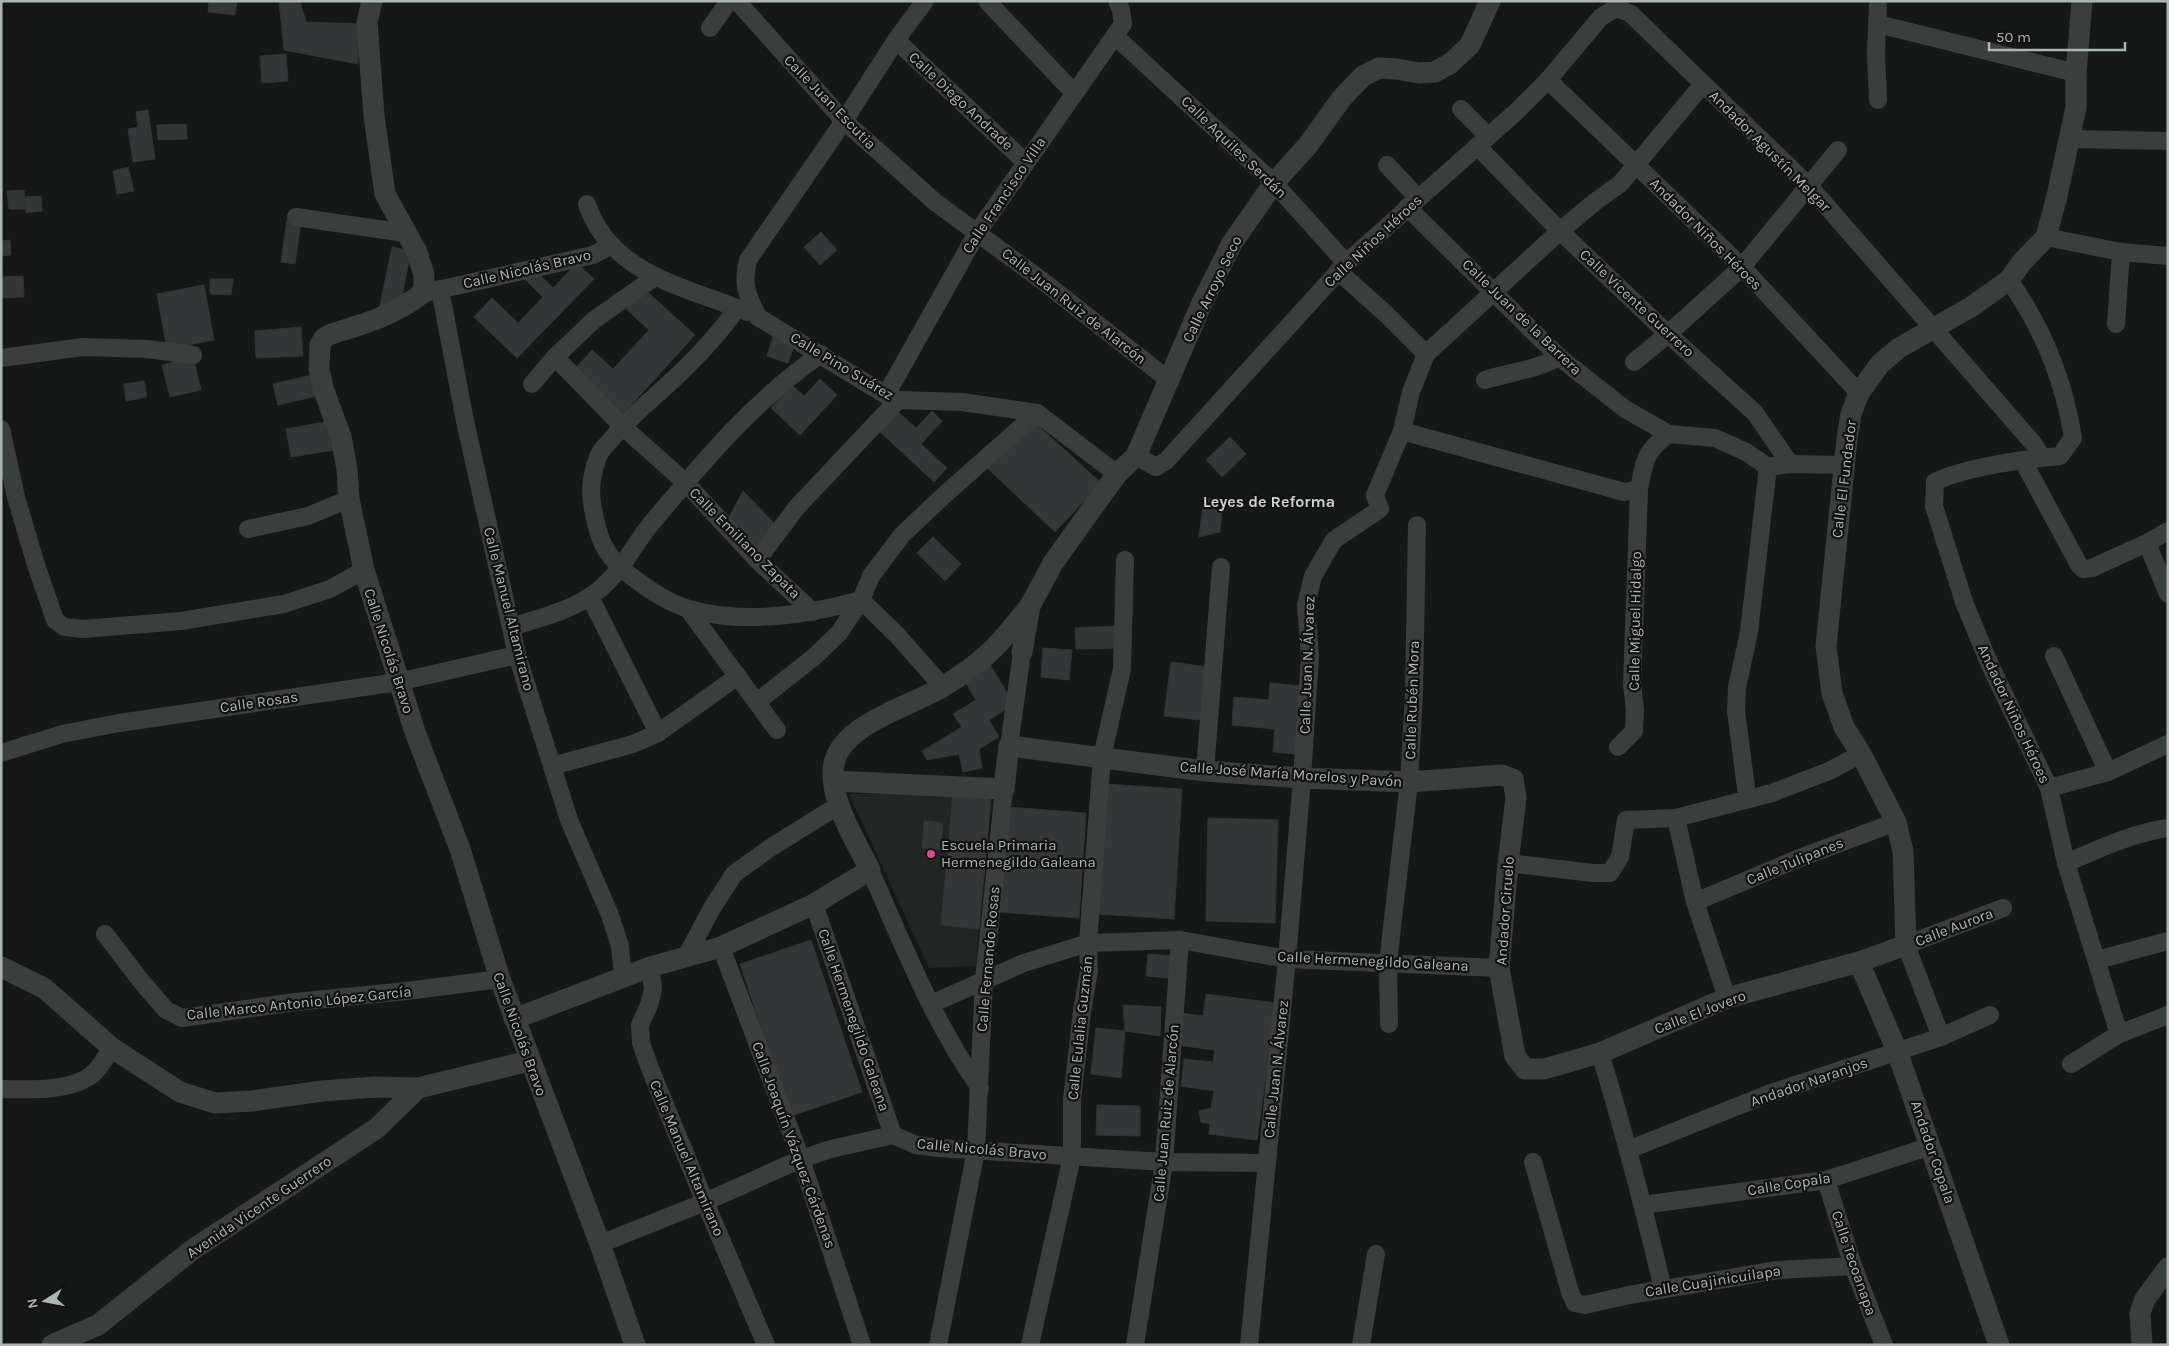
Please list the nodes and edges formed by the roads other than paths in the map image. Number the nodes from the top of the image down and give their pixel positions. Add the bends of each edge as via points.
1 (372, 1) edge
2 (729, 1) edge
3 (737, 1) edge
4 (925, 1) edge
5 (987, 1) edge
6 (1117, 1) edge
7 (1490, 1) edge
8 (1878, 1) edge
9 (2082, 1) edge
10 (1616, 8) joint
11 (1878, 24) junction
12 (710, 28) dead end
13 (1116, 37) junction
14 (896, 40) junction
15 (2076, 73) junction
16 (1548, 80) junction
17 (1702, 84) junction
18 (1074, 93) junction
19 (1878, 100) dead end
20 (1461, 108) dead end
21 (844, 121) junction
22 (2070, 139) junction
23 (1482, 141) junction
24 (2168, 141) edge
25 (1838, 150) dead end
26 (1025, 162) junction
27 (1387, 165) dead end
28 (1637, 166) junction
29 (1274, 183) junction
30 (1810, 186) junction
31 (1413, 203) junction
32 (587, 204) dead end
33 (296, 217) dead end
34 (1560, 231) junction
35 (405, 232) junction
36 (977, 232) junction
37 (2046, 237) junction
38 (612, 245) junction
39 (2121, 252) junction
40 (2168, 256) edge
41 (1742, 267) junction
42 (1342, 268) junction
43 (655, 277) junction
44 (2009, 280) junction
45 (1493, 290) junction
46 (432, 291) junction
47 (737, 308) junction
48 (758, 317) junction
49 (2116, 324) dead end
50 (1933, 328) junction
51 (1668, 334) junction
52 (821, 354) junction
53 (1426, 354) junction
54 (193, 355) dead end
55 (556, 357) junction
56 (1559, 357) junction
57 (1, 358) edge
58 (1634, 362) dead end
59 (1485, 380) dead end
60 (1170, 381) junction
61 (532, 384) dead end
62 (1859, 393) junction
63 (892, 397) junction
64 (1037, 413) junction
65 (622, 426) junction
66 (1, 429) edge
67 (1402, 431) junction
68 (1669, 434) junction
69 (1136, 456) junction
70 (2042, 457) junction
71 (2023, 461) junction
72 (1790, 464) junction
73 (1844, 465) junction
74 (1768, 468) junction
75 (1117, 474) junction
76 (686, 483) junction
77 (1639, 489) junction
78 (349, 499) junction
79 (1417, 525) dead end
80 (248, 529) dead end
81 (2168, 531) edge
82 (2147, 543) junction
83 (757, 560) junction
84 (1125, 560) dead end
85 (1220, 567) dead end
86 (618, 568) junction
87 (364, 570) junction
88 (2168, 594) edge
89 (590, 597) junction
90 (861, 600) junction
91 (1030, 606) junction
92 (688, 609) junction
93 (813, 612) junction
94 (511, 627) junction
95 (1022, 652) joint
96 (517, 655) junction
97 (2054, 656) dead end
98 (738, 676) junction
99 (398, 682) junction
100 (943, 687) junction
101 (757, 702) junction
102 (777, 730) dead end
103 (658, 733) junction
104 (2168, 744) edge
105 (1009, 746) junction
106 (1618, 747) dead end
107 (1, 753) edge
108 (1861, 754) junction
109 (1102, 757) junction
110 (552, 766) junction
111 (1205, 771) junction
112 (2108, 772) junction
113 (1302, 778) junction
114 (1514, 779) joint
115 (834, 781) junction
116 (1409, 782) junction
117 (1004, 788) junction
118 (2049, 788) junction
119 (1749, 798) junction
120 (839, 806) junction
121 (1676, 818) junction
122 (1896, 822) junction
123 (2168, 828) edge
124 (1508, 863) junction
125 (2066, 863) junction
126 (870, 870) junction
127 (1695, 902) junction
128 (814, 904) junction
129 (2003, 908) dead end
130 (105, 934) dead end
131 (1180, 940) junction
132 (2168, 941) edge
133 (1088, 943) junction
134 (1906, 945) junction
135 (721, 947) junction
136 (686, 957) junction
137 (1287, 959) junction
138 (2097, 960) junction
139 (1388, 962) junction
140 (1859, 962) junction
141 (1, 967) edge
142 (650, 968) junction
143 (1499, 968) junction
144 (623, 978) junction
145 (500, 979) junction
146 (984, 980) junction
147 (1727, 998) junction
148 (930, 1004) junction
149 (1990, 1015) dead end
150 (2168, 1015) edge
151 (514, 1020) junction
152 (1389, 1024) dead end
153 (2119, 1034) junction
154 (1940, 1038) junction
155 (112, 1048) junction
156 (1897, 1051) junction
157 (1600, 1053) junction
158 (529, 1061) junction
159 (2071, 1064) dead end
160 (1525, 1069) joint
161 (418, 1088) junction
162 (980, 1088) junction
163 (1, 1089) edge
164 (894, 1136) junction
165 (1931, 1146) junction
166 (976, 1150) junction
167 (1628, 1150) junction
168 (1072, 1156) junction
169 (801, 1159) junction
170 (1164, 1162) junction
171 (1533, 1162) dead end
172 (1266, 1163) junction
173 (1826, 1180) junction
174 (705, 1202) junction
175 (1643, 1205) junction
176 (600, 1244) junction
177 (1376, 1254) dead end
178 (1853, 1266) junction
179 (2168, 1268) edge
180 (1663, 1289) junction
181 (98, 1325) junction
182 (52, 1345) edge
183 (89, 1345) edge
184 (635, 1345) edge
185 (766, 1345) edge
186 (862, 1345) edge
187 (938, 1345) edge
188 (1030, 1345) edge
189 (1135, 1345) edge
190 (1249, 1345) edge
191 (1361, 1345) edge
192 (1884, 1345) edge
193 (1999, 1345) edge
194 (2142, 1345) edge

1 - 35 street, Calle Manuel Altamirano via 367,22 380,166 385,194
2 - 12 street
3 - 21 street, Calle Juan Escutia
4 - 14 street
5 - 18 street
6 - 13 street, Calle Francisco Villa via 1122,10 1123,24
7 - 29 street, Calle Arroyo Seco via 1470,45 1451,63 1435,72 1379,68 1363,76
8 - 11 street
9 - 15 street
10 - 16 street, Calle Niños Héroes via 1601,17
10 - 17 street, Andador Agustín Melgar via 1631,14
11 - 15 street
11 - 19 street
13 - 18 street, Calle Francisco Villa
13 - 29 street, Calle Aquiles Serdán
14 - 21 street
14 - 26 street, Calle Diego Andrade
15 - 22 street via 2076,107
16 - 23 street, Calle Niños Héroes
16 - 28 street, Andador Niños Héroes
17 - 28 street
17 - 30 street, Andador Agustín Melgar
18 - 26 street, Calle Francisco Villa
20 - 23 street, Calle Vicente Guerrero
21 - 36 street, Calle Juan Escutia via 935,202
21 - 48 street via 748,260 744,279
22 - 24 street
22 - 37 street
23 - 31 street, Calle Niños Héroes
23 - 34 street, Calle Vicente Guerrero
25 - 30 street
26 - 36 street, Calle Francisco Villa
27 - 31 street, Calle Juan de la Barrera
28 - 34 street via 1620,184
28 - 41 street, Andador Niños Héroes
29 - 42 street, Calle Aquiles Serdán
29 - 60 street, Calle Arroyo Seco via 1232,242
30 - 41 street
30 - 50 street, Andador Agustín Melgar
31 - 42 street, Calle Niños Héroes
31 - 45 street, Calle Juan de la Barrera
32 - 38 street, Calle Pino Suárez via 593,221
33 - 35 street
34 - 45 street
34 - 51 street, Calle Vicente Guerrero
35 - 46 street, Calle Manuel Altamirano via 417,252
36 - 60 street, Calle Juan Ruiz de Alarcón
36 - 63 street, Calle Francisco Villa
37 - 39 street
37 - 44 street, Calle El Fundador
38 - 43 street, Calle Pino Suárez
38 - 46 street, Calle Nicolás Bravo via 593,255
39 - 40 street
39 - 49 street
41 - 51 street
41 - 62 street, Andador Niños Héroes
42 - 53 street, Calle Aquiles Serdán
42 - 69 street, Calle Niños Héroes via 1166,461 1156,467
43 - 47 street, Calle Pino Suárez
43 - 55 street via 594,320
44 - 50 street, Calle El Fundador via 1971,307
44 - 70 street via 2026,304 2055,367 2074,438 2060,456
45 - 53 street
45 - 56 street, Calle Juan de la Barrera
46 - 78 street, Calle Nicolás Bravo via 390,315 331,334 320,345 319,369 341,437
46 - 94 street, Calle Manuel Altamirano
47 - 48 street, Calle Pino Suárez
47 - 65 street via 721,331 691,362
48 - 52 street, Calle Pino Suárez
50 - 62 street, Calle El Fundador via 1899,348 1880,364
50 - 70 street, Andador Agustín Melgar
51 - 58 street
51 - 72 street, Calle Vicente Guerrero via 1755,413
52 - 63 street, Calle Pino Suárez
52 - 76 street via 770,394 730,432
53 - 67 street, Calle Juan N. Álvarez via 1411,392
54 - 57 street via 83,346
55 - 61 street
55 - 65 street, Calle Emiliano Zapata
56 - 59 street via 1543,366
56 - 68 street, Calle Juan de la Barrera via 1625,409
60 - 69 street, Calle Arroyo Seco
62 - 73 street, Calle El Fundador via 1852,414
63 - 64 street, Calle Pino Suárez via 962,402
63 - 83 street, Calle Francisco Villa via 797,507
64 - 75 street, Calle Pino Suárez
64 - 90 street via 902,536 871,576
65 - 76 street, Calle Emiliano Zapata
65 - 86 street via 598,455 590,482 590,501 599,535
66 - 87 street via 36,565 55,620 64,627 83,629 181,620 284,604 330,588
67 - 77 street via 1624,492
67 - 113 street, Calle Juan N. Álvarez via 1375,495 1380,509 1334,540 1312,576 1306,605 1310,656
68 - 74 street via 1715,438 1746,452
68 - 77 street, Calle Miguel Hidalgo via 1654,444 1644,464
69 - 75 street, Calle Arroyo Seco
70 - 71 street
71 - 82 street via 2083,569
71 - 118 street, Andador Niños Héroes via 1951,474 1935,482 1934,506 1964,602 1990,665
72 - 73 street
72 - 74 street
73 - 108 street, Calle El Fundador via 1826,646 1832,693 1844,727
74 - 119 street via 1749,632 1737,687 1736,711
75 - 91 street, Calle Arroyo Seco via 1053,563
76 - 83 street, Calle Emiliano Zapata
76 - 86 street
77 - 106 street, Calle Miguel Hidalgo via 1632,684 1634,731
78 - 80 street via 308,516
78 - 87 street, Calle Nicolás Bravo
79 - 116 street, Calle Rubén Mora
81 - 82 street
82 - 88 street
83 - 93 street, Calle Emiliano Zapata
84 - 109 street, Calle Eulalia Guzmán via 1122,669
85 - 111 street
86 - 89 street
86 - 92 street via 653,592
87 - 99 street, Calle Nicolás Bravo
89 - 94 street via 566,609
89 - 103 street
90 - 93 street, Calle Emiliano Zapata
90 - 100 street
90 - 101 street via 839,633
91 - 95 street, Calle Arroyo Seco
91 - 100 street, Calle Arroyo Seco via 990,652
92 - 93 street via 729,616
92 - 98 street
94 - 96 street, Calle Manuel Altamirano
95 - 105 street, Calle Fernando Rosas
96 - 99 street, Calle Rosas
96 - 110 street, Calle Manuel Altamirano
97 - 112 street
98 - 101 street
98 - 103 street
99 - 107 street, Calle Rosas via 119,723 62,734
99 - 145 street, Calle Nicolás Bravo via 460,849
100 - 115 street, Calle Arroyo Seco via 866,725 841,748 834,763
101 - 102 street
103 - 110 street via 633,744
104 - 112 street
105 - 109 street, Calle José María Morelos y Pavón
105 - 117 street, Calle Fernando Rosas
108 - 119 street via 1829,771 1772,793
108 - 122 street, Calle El Fundador
109 - 111 street, Calle José María Morelos y Pavón
109 - 133 street, Calle Eulalia Guzmán
110 - 144 street, Calle Manuel Altamirano via 569,820 610,915 620,946
111 - 113 street, Calle José María Morelos y Pavón
112 - 118 street
113 - 116 street, Calle José María Morelos y Pavón
113 - 137 street, Calle Juan N. Álvarez
114 - 116 street, Calle José María Morelos y Pavón via 1502,775
114 - 124 street, Andador Ciruelo via 1516,798
115 - 117 street
115 - 120 street, Calle Arroyo Seco
116 - 139 street, Calle Rubén Mora
117 - 146 street, Calle Fernando Rosas
118 - 125 street, Andador Niños Héroes
119 - 121 street
120 - 126 street
120 - 136 street via 734,874
121 - 124 street via 1626,820 1620,857 1610,872
121 - 127 street
122 - 127 street, Calle Tulipanes via 1796,859
122 - 134 street, Calle El Fundador via 1903,851
123 - 125 street via 2150,830
124 - 143 street, Andador Ciruelo
125 - 138 street, Andador Niños Héroes
126 - 128 street
126 - 148 street
127 - 147 street
128 - 135 street
128 - 164 street, Calle Hermenegildo Galeana
129 - 134 street, Calle Aurora
130 - 145 street, Calle Marco Antonio López García via 166,1010 182,1018
131 - 133 street, Calle Hermenegildo Galeana
131 - 137 street, Calle Hermenegildo Galeana
131 - 170 street, Calle Juan Ruiz de Alarcón
132 - 138 street
133 - 146 street, Calle Hermenegildo Galeana via 1024,962
133 - 168 street, Calle Eulalia Guzmán via 1088,971 1072,1100
134 - 140 street, Calle El Jovero
134 - 154 street
135 - 136 street
135 - 169 street, Calle Joaquín Vázquez Cárdenas
136 - 142 street
137 - 139 street, Calle Hermenegildo Galeana
137 - 172 street, Calle Juan N. Álvarez
138 - 153 street, Andador Niños Héroes
139 - 143 street, Calle Hermenegildo Galeana
139 - 152 street, Calle Rubén Mora
140 - 147 street, Calle El Jovero
140 - 156 street, Andador Copala
141 - 155 street via 44,988
142 - 144 street
142 - 174 street, Calle Manuel Altamirano via 653,989 650,1005 640,1025 642,1043
143 - 160 street, Andador Ciruelo via 1514,1056
144 - 151 street
145 - 151 street, Calle Nicolás Bravo
146 - 148 street, Calle Hermenegildo Galeana
146 - 162 street, Calle Fernando Rosas
147 - 157 street, Calle El Jovero
148 - 162 street
149 - 154 street, Andador Naranjos
150 - 153 street
151 - 158 street, Calle Nicolás Bravo
153 - 159 street
154 - 156 street, Andador Naranjos
155 - 161 street via 180,1092 214,1103 375,1087
155 - 163 street via 88,1078 66,1086
156 - 165 street, Andador Copala
156 - 167 street, Andador Naranjos via 1768,1094
157 - 160 street, Calle El Jovero via 1544,1070
157 - 167 street
158 - 161 street
158 - 176 street, Calle Nicolás Bravo
161 - 181 street, Avenida Vicente Guerrero via 377,1128 192,1250
162 - 166 street, Calle Fernando Rosas
164 - 166 street, Calle Nicolás Bravo via 916,1145
164 - 169 street via 831,1149
165 - 173 street, Calle Copala
165 - 193 street, Andador Copala
166 - 168 street, Calle Nicolás Bravo
166 - 187 street, Calle Fernando Rosas
167 - 175 street
168 - 170 street, Calle Nicolás Bravo
168 - 188 street, Calle Eulalia Guzmán
169 - 174 street
169 - 186 street, Calle Joaquín Vázquez Cárdenas
170 - 172 street, Calle Nicolás Bravo
170 - 189 street, Calle Juan Ruiz de Alarcón
171 - 180 street, Calle Cuajinicuilapa via 1575,1303 1585,1305
172 - 190 street, Calle Juan N. Álvarez
173 - 175 street, Calle Copala
173 - 178 street, Calle Tecoanapa
174 - 176 street
174 - 185 street, Calle Manuel Altamirano
175 - 180 street
176 - 184 street, Calle Nicolás Bravo
177 - 191 street
178 - 180 street, Calle Cuajinicuilapa via 1778,1270
178 - 192 street, Calle Tecoanapa
179 - 194 street via 2145,1298 2140,1313
181 - 182 street, Avenida Vicente Guerrero
181 - 183 street, Avenida Vicente Guerrero

